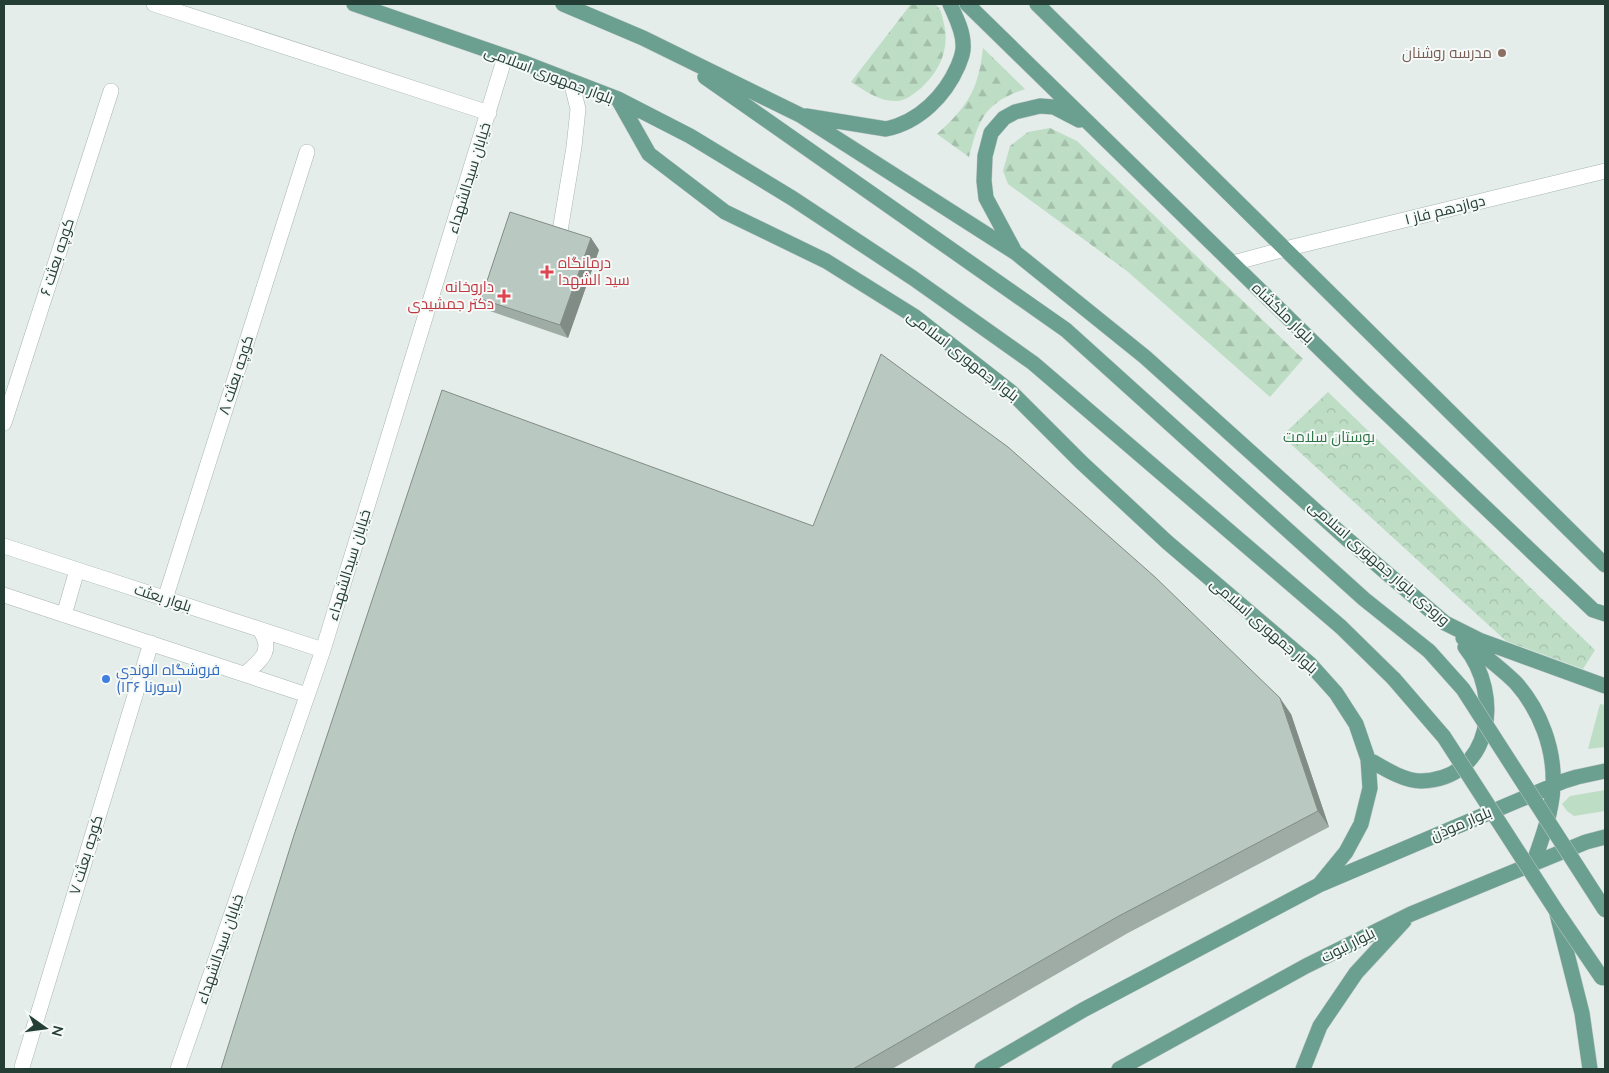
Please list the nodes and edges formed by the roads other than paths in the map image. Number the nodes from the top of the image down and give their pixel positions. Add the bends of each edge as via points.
1 (154, 4) edge
2 (354, 4) edge
3 (563, 4) edge
4 (950, 4) edge
5 (967, 4) edge
6 (1037, 4) edge
7 (663, 48) junction
8 (505, 57) junction
9 (572, 81) junction
10 (111, 91) dead end
11 (618, 99) junction
12 (489, 113) junction
13 (800, 115) junction
14 (1092, 126) junction
15 (307, 152) dead end
16 (1605, 171) edge
17 (558, 237) edge
18 (1285, 249) junction
19 (1016, 253) junction
20 (1233, 264) junction
21 (4, 423) edge
22 (4, 546) edge
23 (1605, 565) edge
24 (78, 570) junction
25 (4, 595) edge
26 (165, 599) junction
27 (1605, 614) edge
28 (64, 615) junction
29 (1445, 623) junction
30 (260, 630) junction
31 (151, 643) junction
32 (323, 650) junction
33 (246, 674) junction
34 (1605, 686) edge
35 (307, 695) junction
36 (1368, 759) junction
37 (1605, 771) edge
38 (1553, 786) junction
39 (1605, 838) edge
40 (1534, 864) junction
41 (1319, 885) junction
42 (1605, 910) edge
43 (1557, 912) junction
44 (1411, 914) junction
45 (1604, 981) edge
46 (22, 1067) dead end
47 (178, 1069) edge
48 (982, 1069) edge
49 (1119, 1069) edge
50 (1303, 1069) edge
51 (1590, 1069) edge

1 - 12 street
2 - 8 main road, بلوار جمهوری اسلامی
3 - 7 main road
4 - 13 main road via 962,33 963,54 954,76 928,108 898,126 886,129
5 - 14 main road, بلوار ملکشاه
6 - 18 main road
7 - 13 main road
7 - 42 main road, bridge via 1066,330 1364,599 1429,651 1463,689
8 - 9 main road, بلوار جمهوری اسلامی
8 - 12 street, خیابان سیدالشهداء
9 - 11 main road, بلوار جمهوری اسلامی
9 - 17 street via 578,109
10 - 21 street, کوچه بعثت ۶
11 - 36 main road, بلوار جمهوری اسلامی via 649,154 725,212 826,261 914,316 1011,392 1166,542 1310,664 1336,693 1356,724
11 - 43 main road, bridge via 690,136 792,198 1033,363 1341,627 1394,679 1444,737
12 - 32 street, خیابان سیدالشهداء
13 - 19 main road
14 - 19 main road via 1054,107 1040,106 1015,112 991,132 985,156 986,198
14 - 20 main road, بلوار ملکشاه
15 - 26 street, کوچه بعثت ۸
16 - 18 street, دوازدهم فاز ۱
18 - 20 street, دوازدهم فاز ۱
18 - 23 main road
19 - 29 main road, ورودی بلوار جمهوری اسلامی via 1145,357
20 - 27 main road, بلوار ملکشاه via 1593,610
22 - 24 street, بلوار بعثت
24 - 26 street, بلوار بعثت
24 - 28 street
25 - 28 street
26 - 30 street, بلوار بعثت
28 - 31 street
29 - 34 main road, ورودی بلوار جمهوری اسلامی via 1479,640
29 - 36 main road via 1472,656 1484,682 1488,711 1481,741 1467,764 1442,778 1419,781 1393,774
29 - 38 main road via 1515,683 1532,706 1545,732
30 - 32 street, بلوار بعثت
30 - 33 street via 266,639 266,652
31 - 33 street
31 - 46 street, کوچه بعثت ۷
32 - 35 street, خیابان سیدالشهداء
33 - 35 street
35 - 47 street, خیابان سیدالشهداء
36 - 41 main road, بلوار جمهوری اسلامی via 1370,788 1361,824 1346,852
37 - 38 main road, بلوار موذن
38 - 40 main road via 1547,823
38 - 41 main road, بلوار موذن
39 - 40 main road, بلوار نبوت via 1586,842
40 - 44 main road, بلوار نبوت
41 - 48 main road via 1083,1010
43 - 45 main road, bridge
43 - 51 main road via 1582,1012
44 - 49 main road, بلوار نبوت via 1306,966
44 - 50 main road via 1356,973 1320,1026

